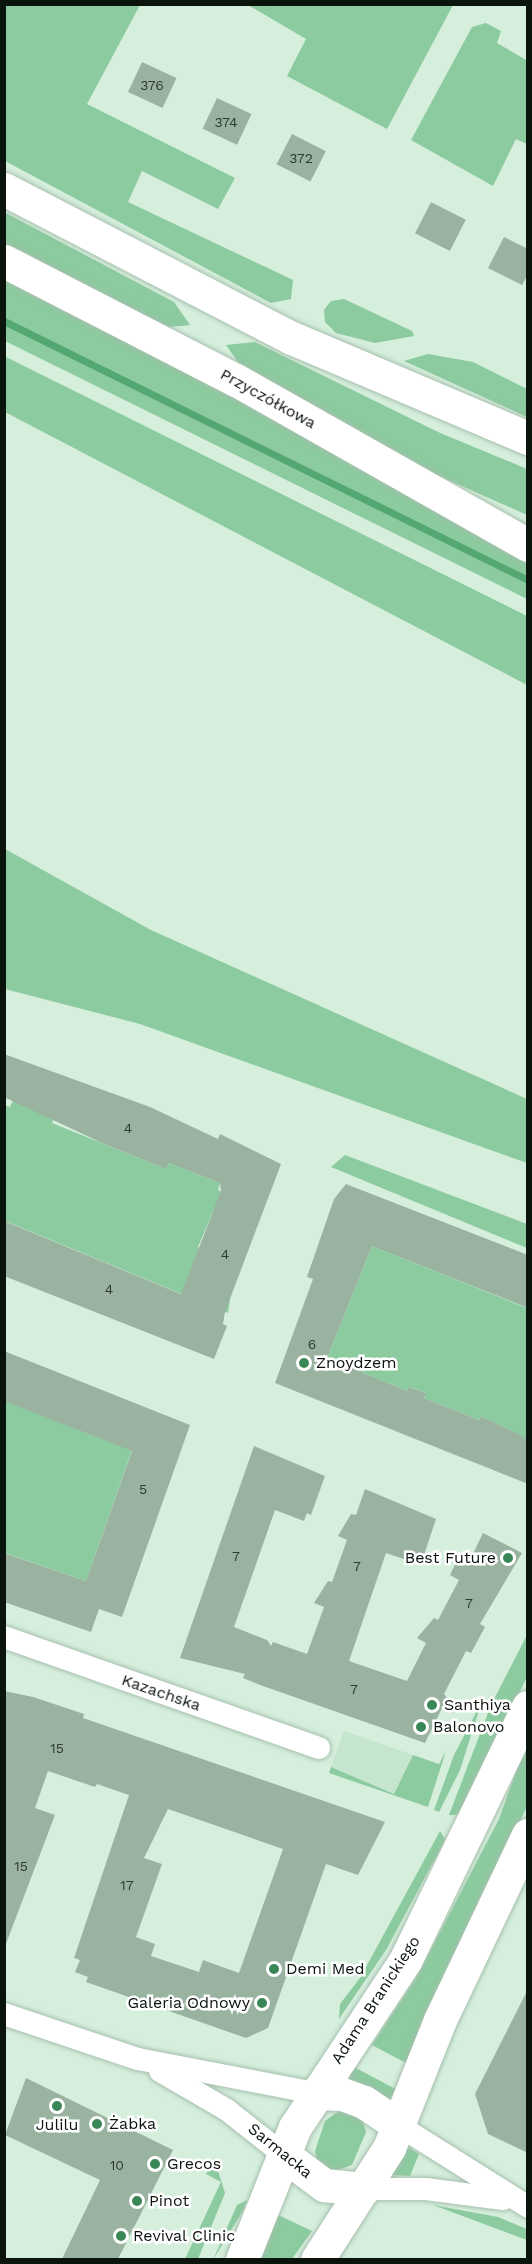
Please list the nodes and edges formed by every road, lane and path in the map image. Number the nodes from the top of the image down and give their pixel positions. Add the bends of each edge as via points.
1 (4, 189) edge
2 (4, 261) edge
3 (528, 438) edge
4 (528, 545) edge
5 (4, 1637) edge
6 (528, 1707) edge
7 (318, 1748) dead end
8 (528, 1834) edge
9 (4, 2014) edge
10 (138, 2059) junction
11 (315, 2093) junction
12 (398, 2125) junction
13 (285, 2156) junction
14 (364, 2189) junction
15 (518, 2204) edge
16 (242, 2259) edge
17 (317, 2259) edge

1 - 3 main road via 292,338
2 - 4 main road, Przyczółkowa via 236,380
5 - 7 street, Kazachska
6 - 11 main road, Adama Branickiego via 406,1959
8 - 12 main road via 440,2020
9 - 10 street, Sarmacka
10 - 11 street, Sarmacka
10 - 13 street, Sarmacka via 228,2110
11 - 12 main road, Sarmacka via 342,2094 364,2102
11 - 13 main road, Adama Branickiego
12 - 14 main road
12 - 15 street, Sarmacka
13 - 14 main road, Sarmacka via 324,2185
13 - 16 main road, Adama Branickiego
14 - 15 street, Sarmacka via 426,2189
14 - 17 main road

